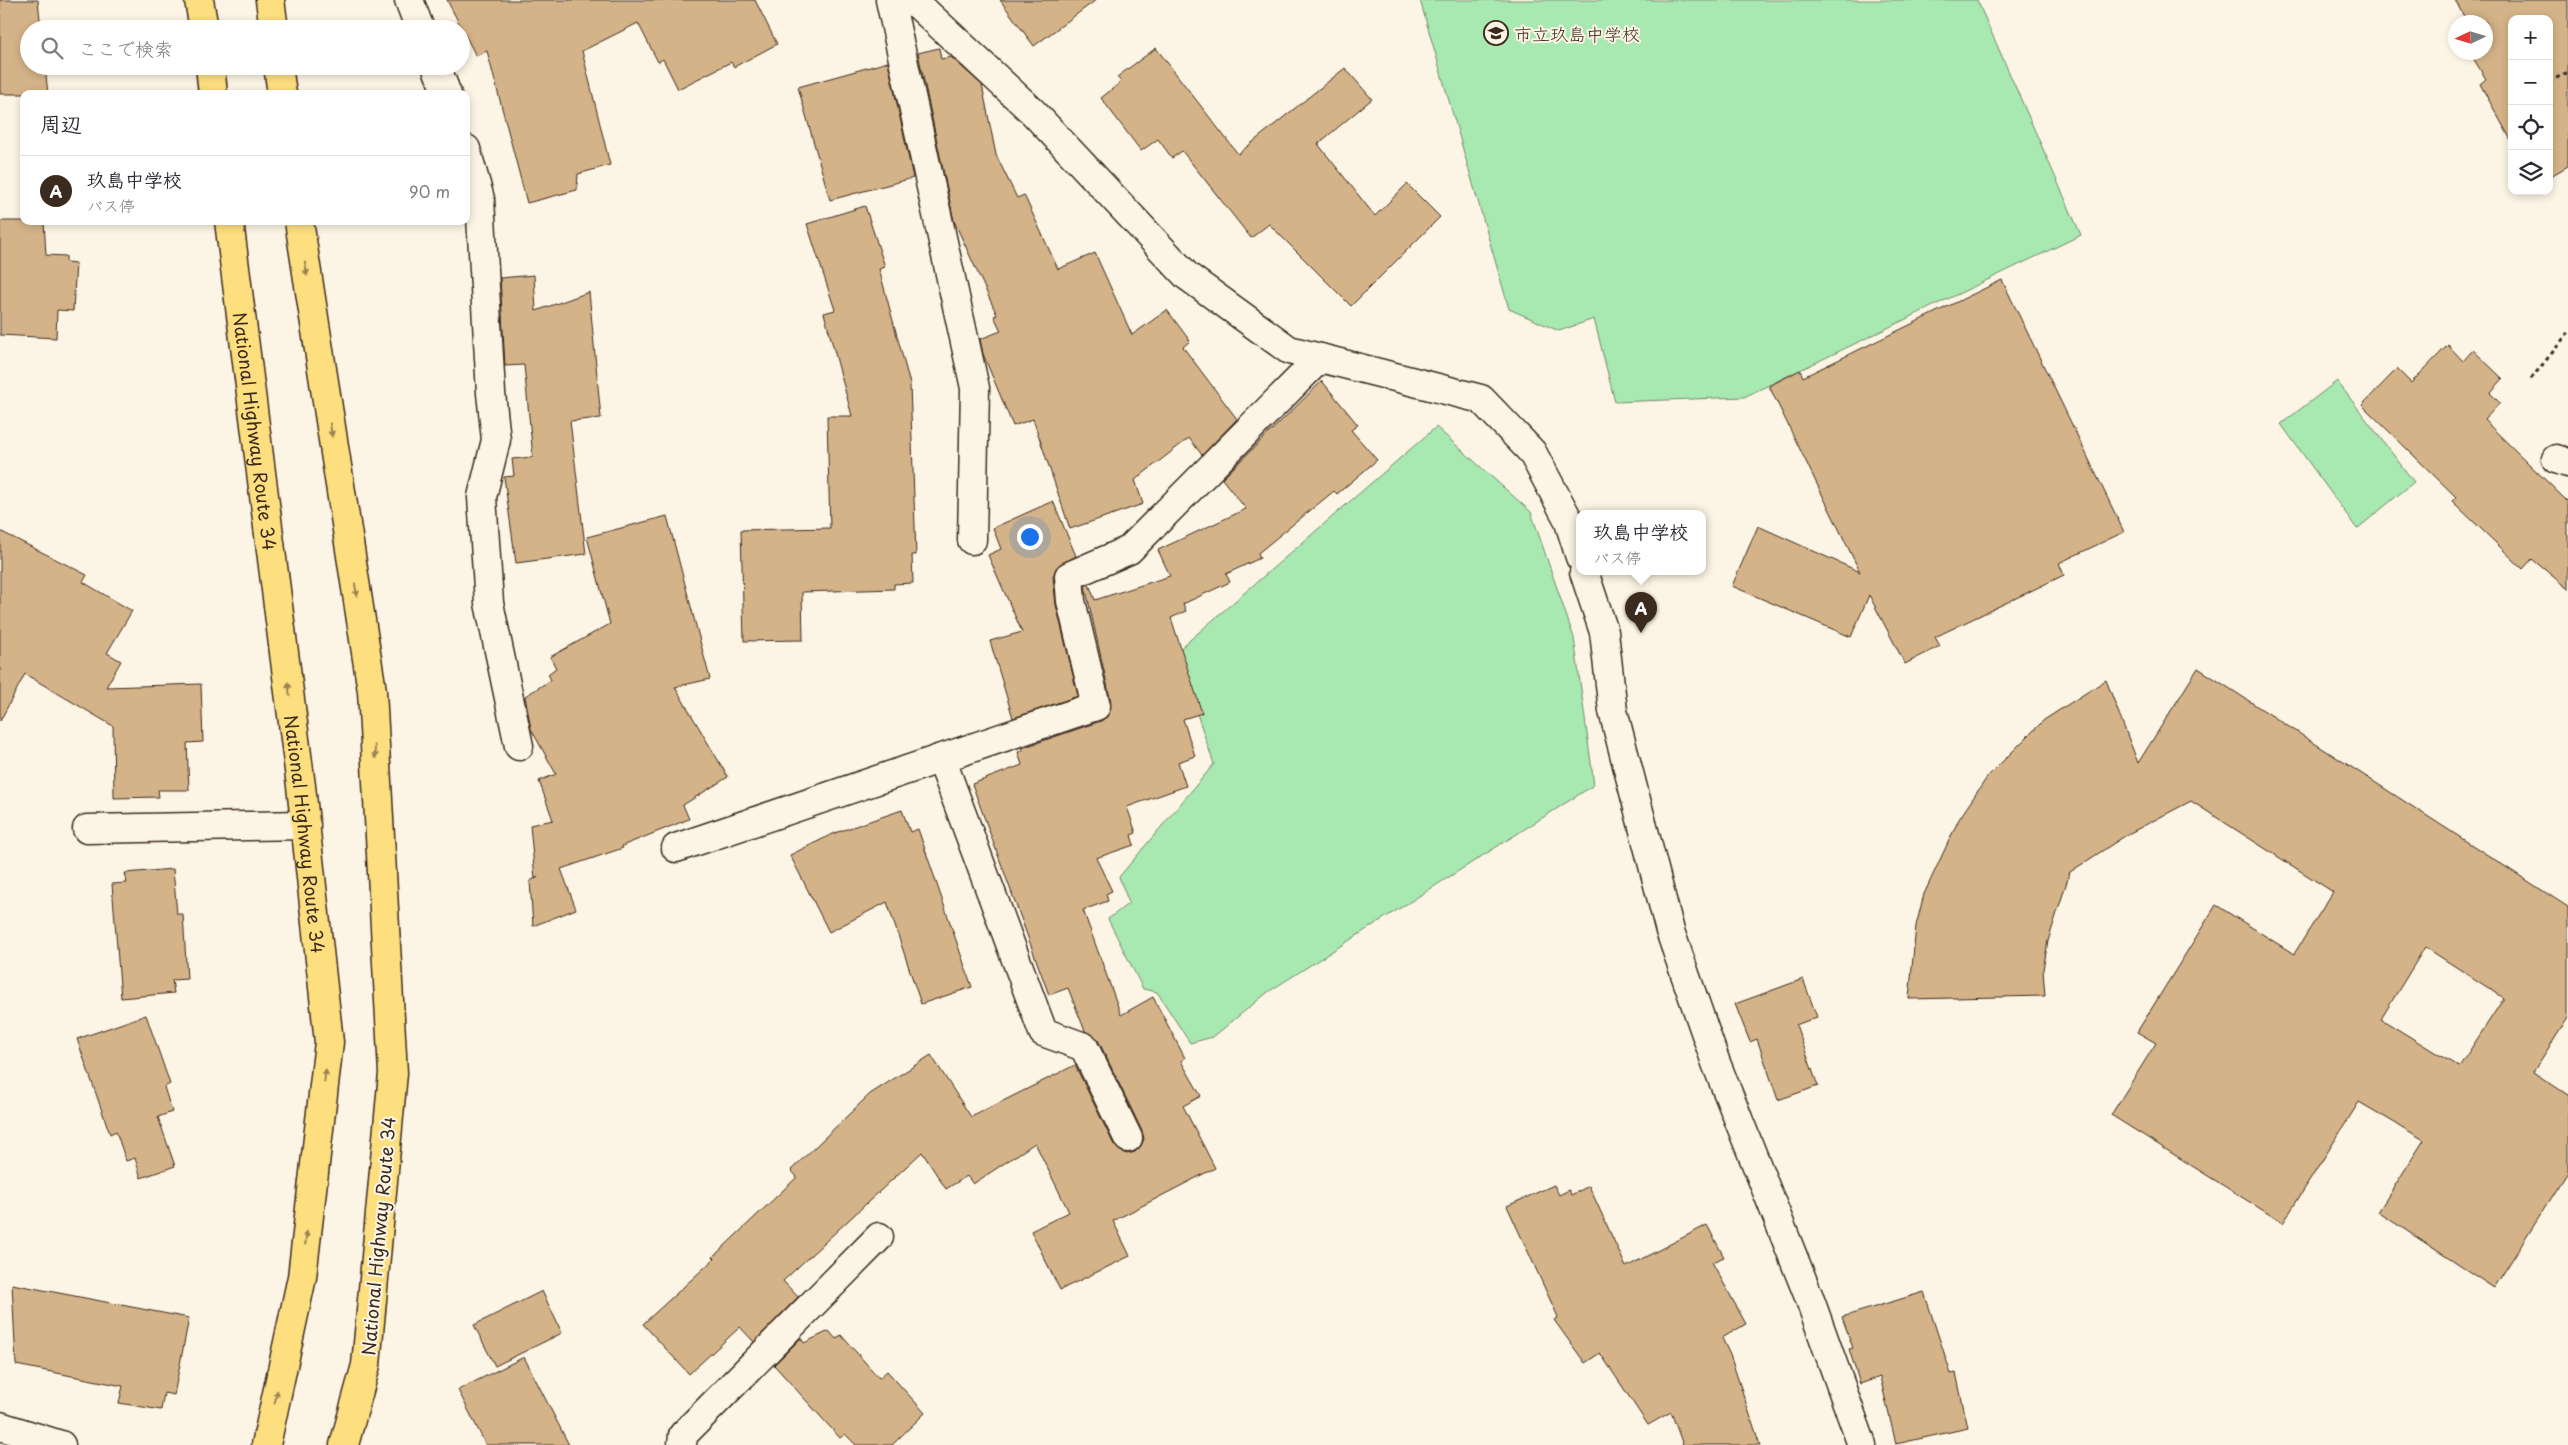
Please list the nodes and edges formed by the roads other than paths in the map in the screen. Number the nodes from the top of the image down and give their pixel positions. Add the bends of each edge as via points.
1 (199, 0) edge
2 (270, 0) edge
3 (409, 0) edge
4 (908, 1) edge
5 (202, 20) edge
6 (273, 20) edge
7 (417, 20) edge
8 (211, 75) edge
9 (279, 75) edge
10 (440, 75) edge
11 (213, 90) edge
12 (281, 90) edge
13 (445, 90) edge
14 (470, 164) edge
15 (230, 225) edge
16 (300, 225) edge
17 (1320, 358) junction
18 (972, 540) dead end
19 (1576, 544) edge
20 (1585, 575) edge
21 (518, 746) dead end
22 (941, 758) junction
23 (306, 824) junction
24 (87, 829) dead end
25 (676, 848) dead end
26 (1128, 1138) dead end
27 (879, 1237) dead end
28 (18, 1435) edge
29 (61, 1445) edge
30 (266, 1445) edge
31 (344, 1445) edge
32 (682, 1445) edge
33 (1862, 1445) edge

1 - 5 highway
2 - 6 highway
3 - 7 street
4 - 17 street via 1033,112 1186,276 1289,350
4 - 18 street via 975,388
8 - 11 highway
9 - 12 highway
10 - 13 street
14 - 21 street via 480,200 496,440 482,497 489,603
23 -> 15 highway, National Highway Route 34
16 -> 31 highway, National Highway Route 34 via 372,690 393,1073 366,1365
17 - 19 street via 1481,399 1532,452 1568,519
17 - 22 street via 1129,550 1069,576 1071,601 1096,706
20 - 33 street via 1604,632 1613,711 1670,931 1716,1063 1809,1297
22 - 25 street
22 - 26 street via 1043,1032 1084,1046
23 - 24 street
30 -> 23 highway, National Highway Route 34 via 302,1277 329,1042
27 - 32 street via 683,1435
28 - 29 street

